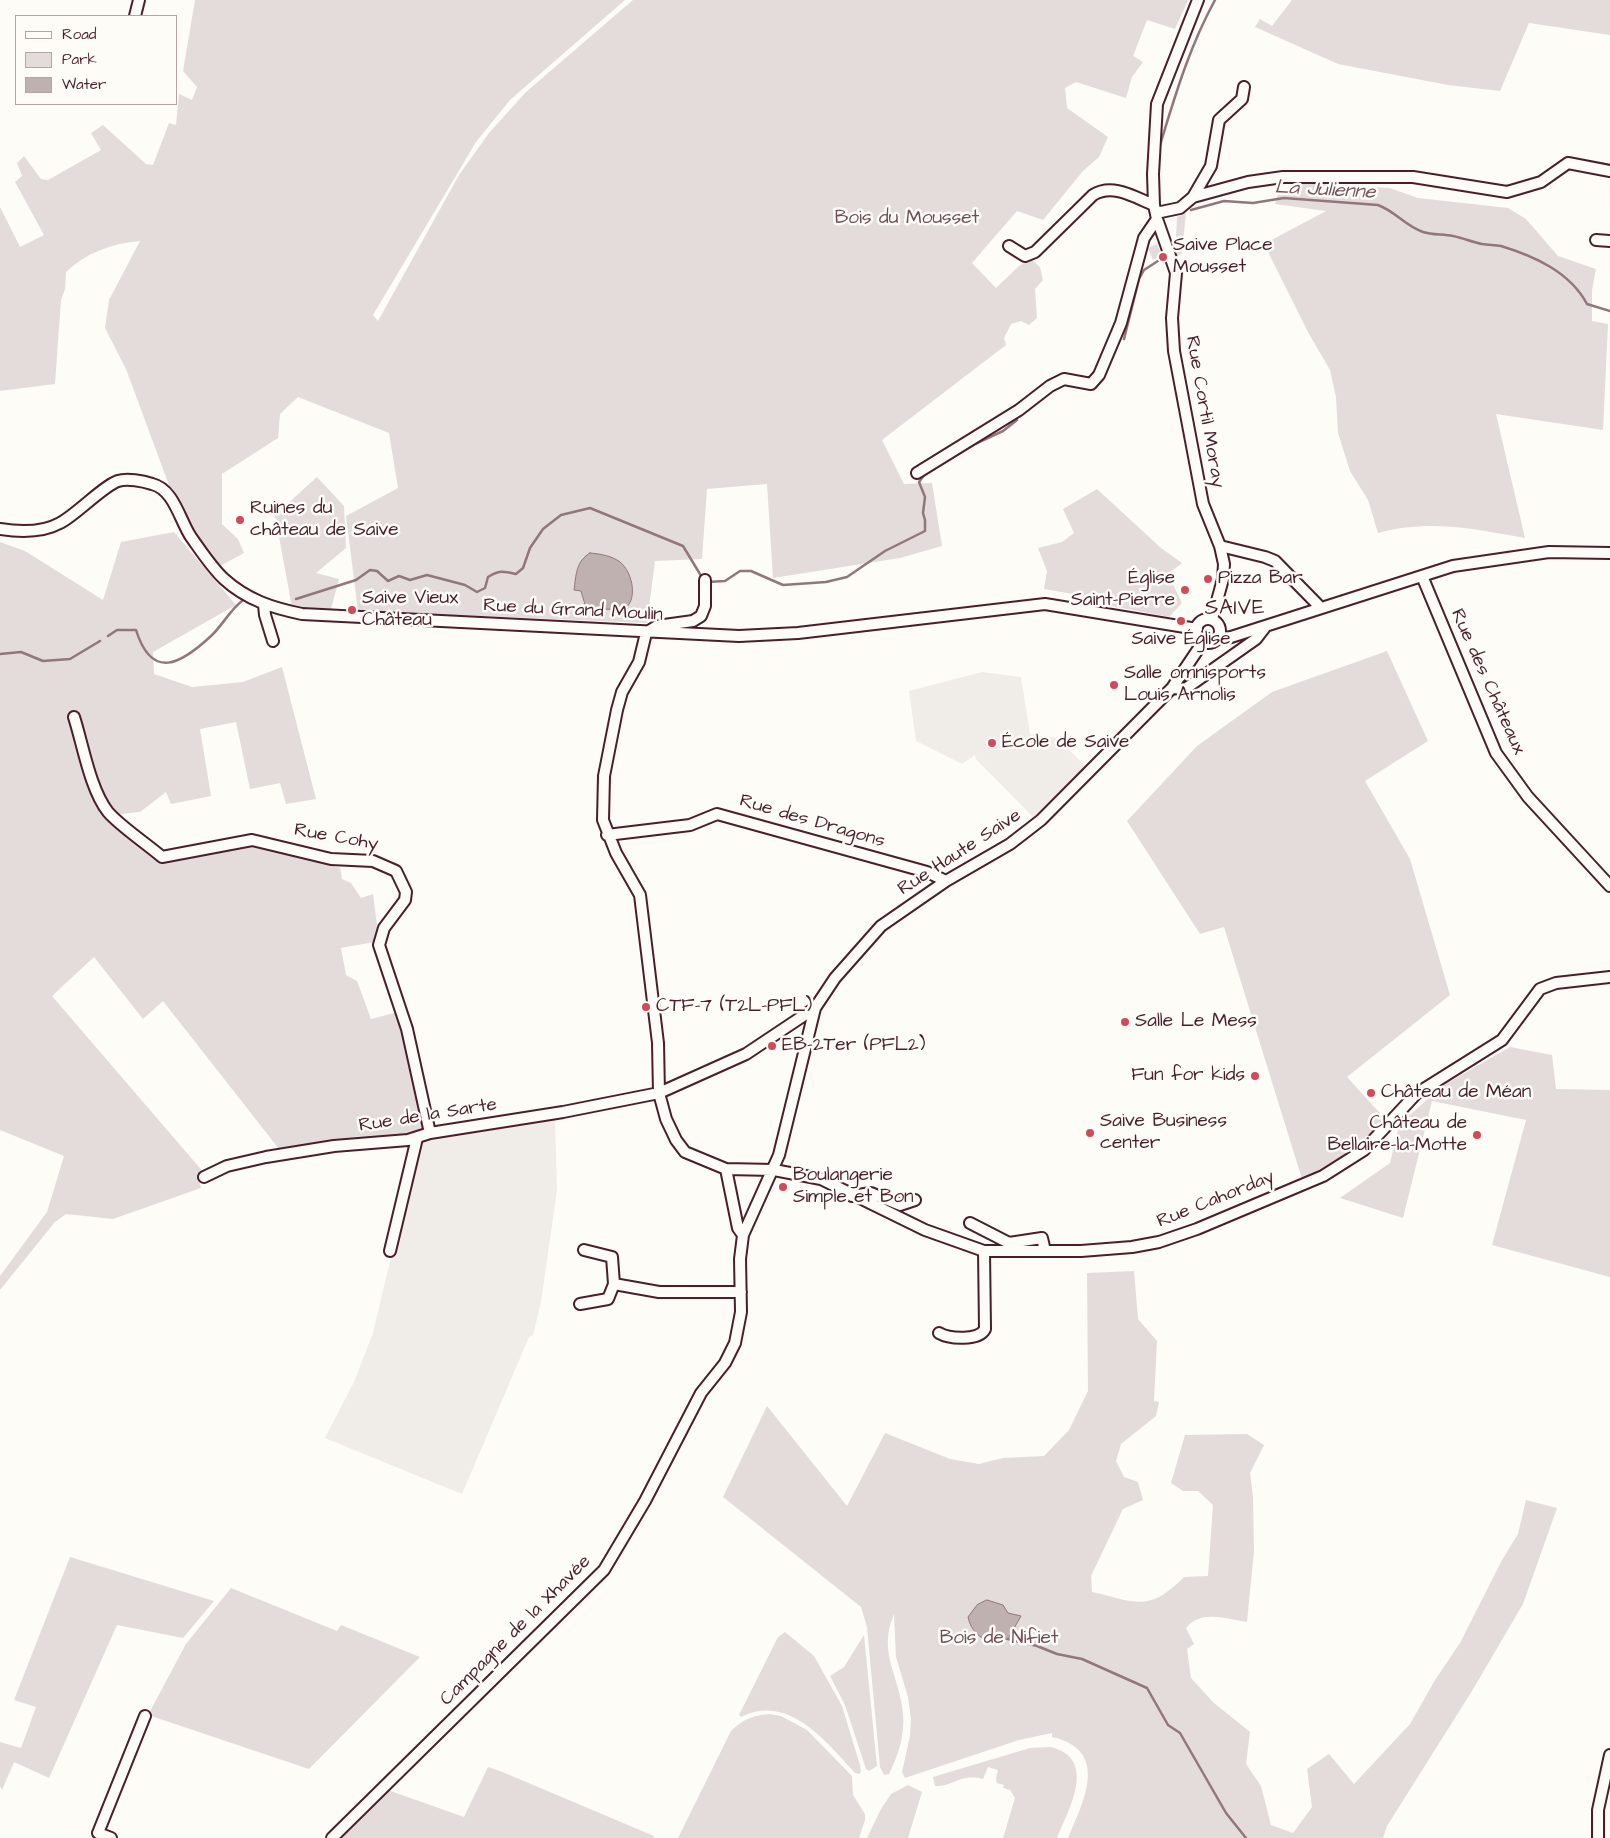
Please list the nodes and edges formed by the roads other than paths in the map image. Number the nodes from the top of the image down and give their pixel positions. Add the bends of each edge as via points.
1 (139, 0) edge
2 (1198, 0) edge
3 (135, 15) edge
4 (1244, 87) dead end
5 (1610, 171) edge
6 (1194, 197) junction
7 (1155, 212) junction
8 (1596, 240) dead end
9 (1610, 241) edge
10 (1009, 246) dead end
11 (917, 473) dead end
12 (0, 529) edge
13 (1220, 546) junction
14 (1610, 553) edge
15 (1422, 576) junction
16 (705, 582) dead end
17 (264, 605) junction
18 (1320, 607) junction
19 (1212, 619) junction
20 (1266, 626) junction
21 (1197, 629) junction
22 (646, 632) junction
23 (1219, 633) junction
24 (273, 641) dead end
25 (1204, 642) junction
26 (1172, 688) junction
27 (74, 717) dead end
28 (607, 835) junction
29 (946, 881) junction
30 (1610, 886) edge
31 (1610, 977) edge
32 (815, 1008) junction
33 (659, 1094) junction
34 (430, 1133) junction
35 (417, 1138) junction
36 (726, 1169) junction
37 (774, 1170) junction
38 (204, 1177) dead end
39 (852, 1196) junction
40 (915, 1200) dead end
41 (970, 1223) dead end
42 (743, 1235) junction
43 (584, 1250) dead end
44 (984, 1250) junction
45 (390, 1251) dead end
46 (1045, 1251) junction
47 (614, 1284) junction
48 (741, 1292) junction
49 (580, 1304) dead end
50 (939, 1333) dead end
51 (702, 1393) joint
52 (145, 1716) dead end
53 (1610, 1755) edge
54 (111, 1838) edge
55 (332, 1838) edge
56 (1598, 1838) edge

1 - 3 street
2 - 7 street via 1154,114
4 - 6 street via 1242,99 1219,120 1211,166
5 - 6 street via 1568,163 1541,182 1507,192 1413,177 1283,177 1248,182
6 - 7 street via 1180,208
7 - 10 street via 1112,189 1101,190 1035,252 1025,256
7 - 11 street via 1144,238 1121,323 1099,375 1091,384 1064,380 1050,386 1019,410
7 - 13 street, Rue Cortil Moray via 1176,273 1172,318 1174,351 1203,504
8 - 9 street
12 - 17 street, Rue du Grand Moulin via 18,532 59,524 118,481 155,484 169,495 191,536 223,578
13 - 18 street via 1275,561
13 - 19 street, Rue Cortil Moray via 1223,579
14 - 15 street via 1549,552 1472,562
15 - 18 street
15 - 30 street, Rue des Châteaux via 1496,753 1528,797
16 - 22 street via 705,606 701,616 693,621 657,626
17 - 22 street, Rue du Grand Moulin via 302,614
17 - 24 street
18 - 20 street
19 - 21 street via 1200,622
19 - 23 street
20 - 23 street via 1241,633
20 - 26 street via 1256,639 1185,689
21 - 22 street, Rue du Grand Moulin via 1044,604 776,635
21 - 25 street via 1198,637
22 - 28 street via 639,662 622,692 604,776 603,820
23 - 25 street via 1211,643
25 - 26 street, Rue Haute Saive
26 - 29 street, Rue Haute Saive via 1032,828
27 - 34 street, Rue Cohy via 88,772 108,812 162,857 252,840 331,859 373,862 396,871 406,892 405,900 384,928 379,945 406,1029
28 - 29 street, Rue des Dragons via 690,825 717,814 927,872
28 - 33 street via 640,895 658,1043
29 - 32 street, Rue Haute Saive via 881,926 835,978
31 - 46 street, Rue Cahorday via 1556,983 1540,989 1502,1040 1416,1094 1364,1150 1323,1176 1159,1242 1132,1247
32 - 33 street, Rue Haute Saive via 746,1054
32 - 37 street, Rue Haute Saive
33 - 34 street, Rue de la Sarte
33 - 36 street via 666,1119 685,1152
34 - 35 street, Rue de la Sarte
35 - 38 street, Rue de la Sarte via 266,1156 227,1166
35 - 45 street
36 - 37 street
36 - 42 street, Rue Haute Saive via 738,1228
37 - 39 street, Rue Cahorday via 821,1179
37 - 42 street, Rue Haute Saive
39 - 40 street via 871,1193 900,1205
39 - 44 street, Rue Cahorday via 925,1230
41 - 46 street via 1009,1243 1042,1238
42 - 48 street, Rue Haute Saive
43 - 47 street via 612,1257
44 - 46 street, Rue Cahorday
44 - 50 street via 983,1333 946,1337
47 - 48 street via 658,1292
47 - 49 street via 608,1300
48 - 51 street, Rue Haute Saive via 735,1343 725,1363
51 - 55 street, Campagne de la Xhavée via 604,1570
52 - 54 street via 98,1833
53 - 56 street via 1598,1810

